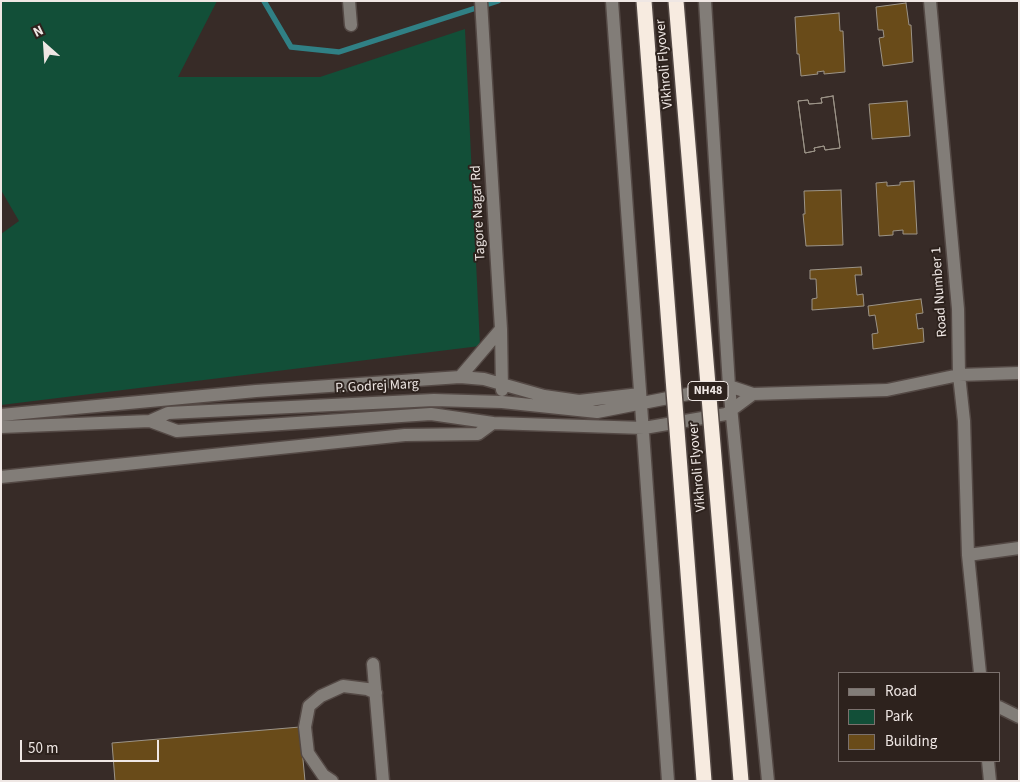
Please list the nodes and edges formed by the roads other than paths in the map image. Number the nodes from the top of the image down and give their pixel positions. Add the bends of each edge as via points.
1 (349, 1) edge
2 (481, 1) edge
3 (612, 1) edge
4 (644, 1) edge
5 (676, 1) edge
6 (705, 1) edge
7 (930, 1) edge
8 (351, 24) dead end
9 (501, 329) junction
10 (1019, 373) edge
11 (959, 375) junction
12 (460, 377) junction
13 (502, 384) junction
14 (729, 386) junction
15 (753, 394) junction
16 (641, 399) junction
17 (502, 402) junction
18 (564, 404) junction
19 (733, 410) junction
20 (1, 415) edge
21 (150, 421) junction
22 (493, 423) junction
23 (1, 427) edge
24 (644, 428) junction
25 (1, 477) edge
26 (1019, 548) edge
27 (968, 555) junction
28 (373, 664) dead end
29 (980, 672) edge
30 (376, 693) junction
31 (1000, 708) edge
32 (1019, 717) edge
33 (988, 762) edge
34 (332, 781) edge
35 (383, 781) edge
36 (668, 781) edge
37 (704, 781) edge
38 (741, 781) edge
39 (768, 781) edge
40 (990, 781) edge

1 - 8 street
2 - 9 street, Tagore Nagar Rd
3 - 16 street
4 - 37 highway, Vikhroli Flyover / NH48, bridge
5 - 38 highway, Vikhroli Flyover / NH48, bridge
6 - 14 street
7 - 11 street, Road Number 1 via 958,310
9 - 12 street
9 - 13 street, Tagore Nagar Rd
10 - 11 street
11 - 15 street via 887,390
11 - 27 street, Road Number 1 via 964,421
12 - 13 street
12 - 20 street via 256,391
13 - 17 street, Tagore Nagar Rd
13 - 18 street
14 - 15 street, P. Godrej Marg
14 - 16 street, P. Godrej Marg
14 - 19 street
15 - 19 street
16 - 18 street, P. Godrej Marg via 597,412
16 - 24 street
17 - 18 street, P. Godrej Marg
17 - 21 street, P. Godrej Marg via 434,400 168,413
19 - 24 street via 726,414
19 - 39 street
21 - 22 street via 177,431 431,414
21 - 23 street, P. Godrej Marg
22 - 24 street
22 - 25 street via 478,434 404,435
24 - 36 street
26 - 27 street
27 - 29 street, Road Number 1
28 - 30 street
30 - 34 street via 343,686 321,696 310,706 305,726 308,753 323,775
30 - 35 street
31 - 32 street
33 - 40 street

